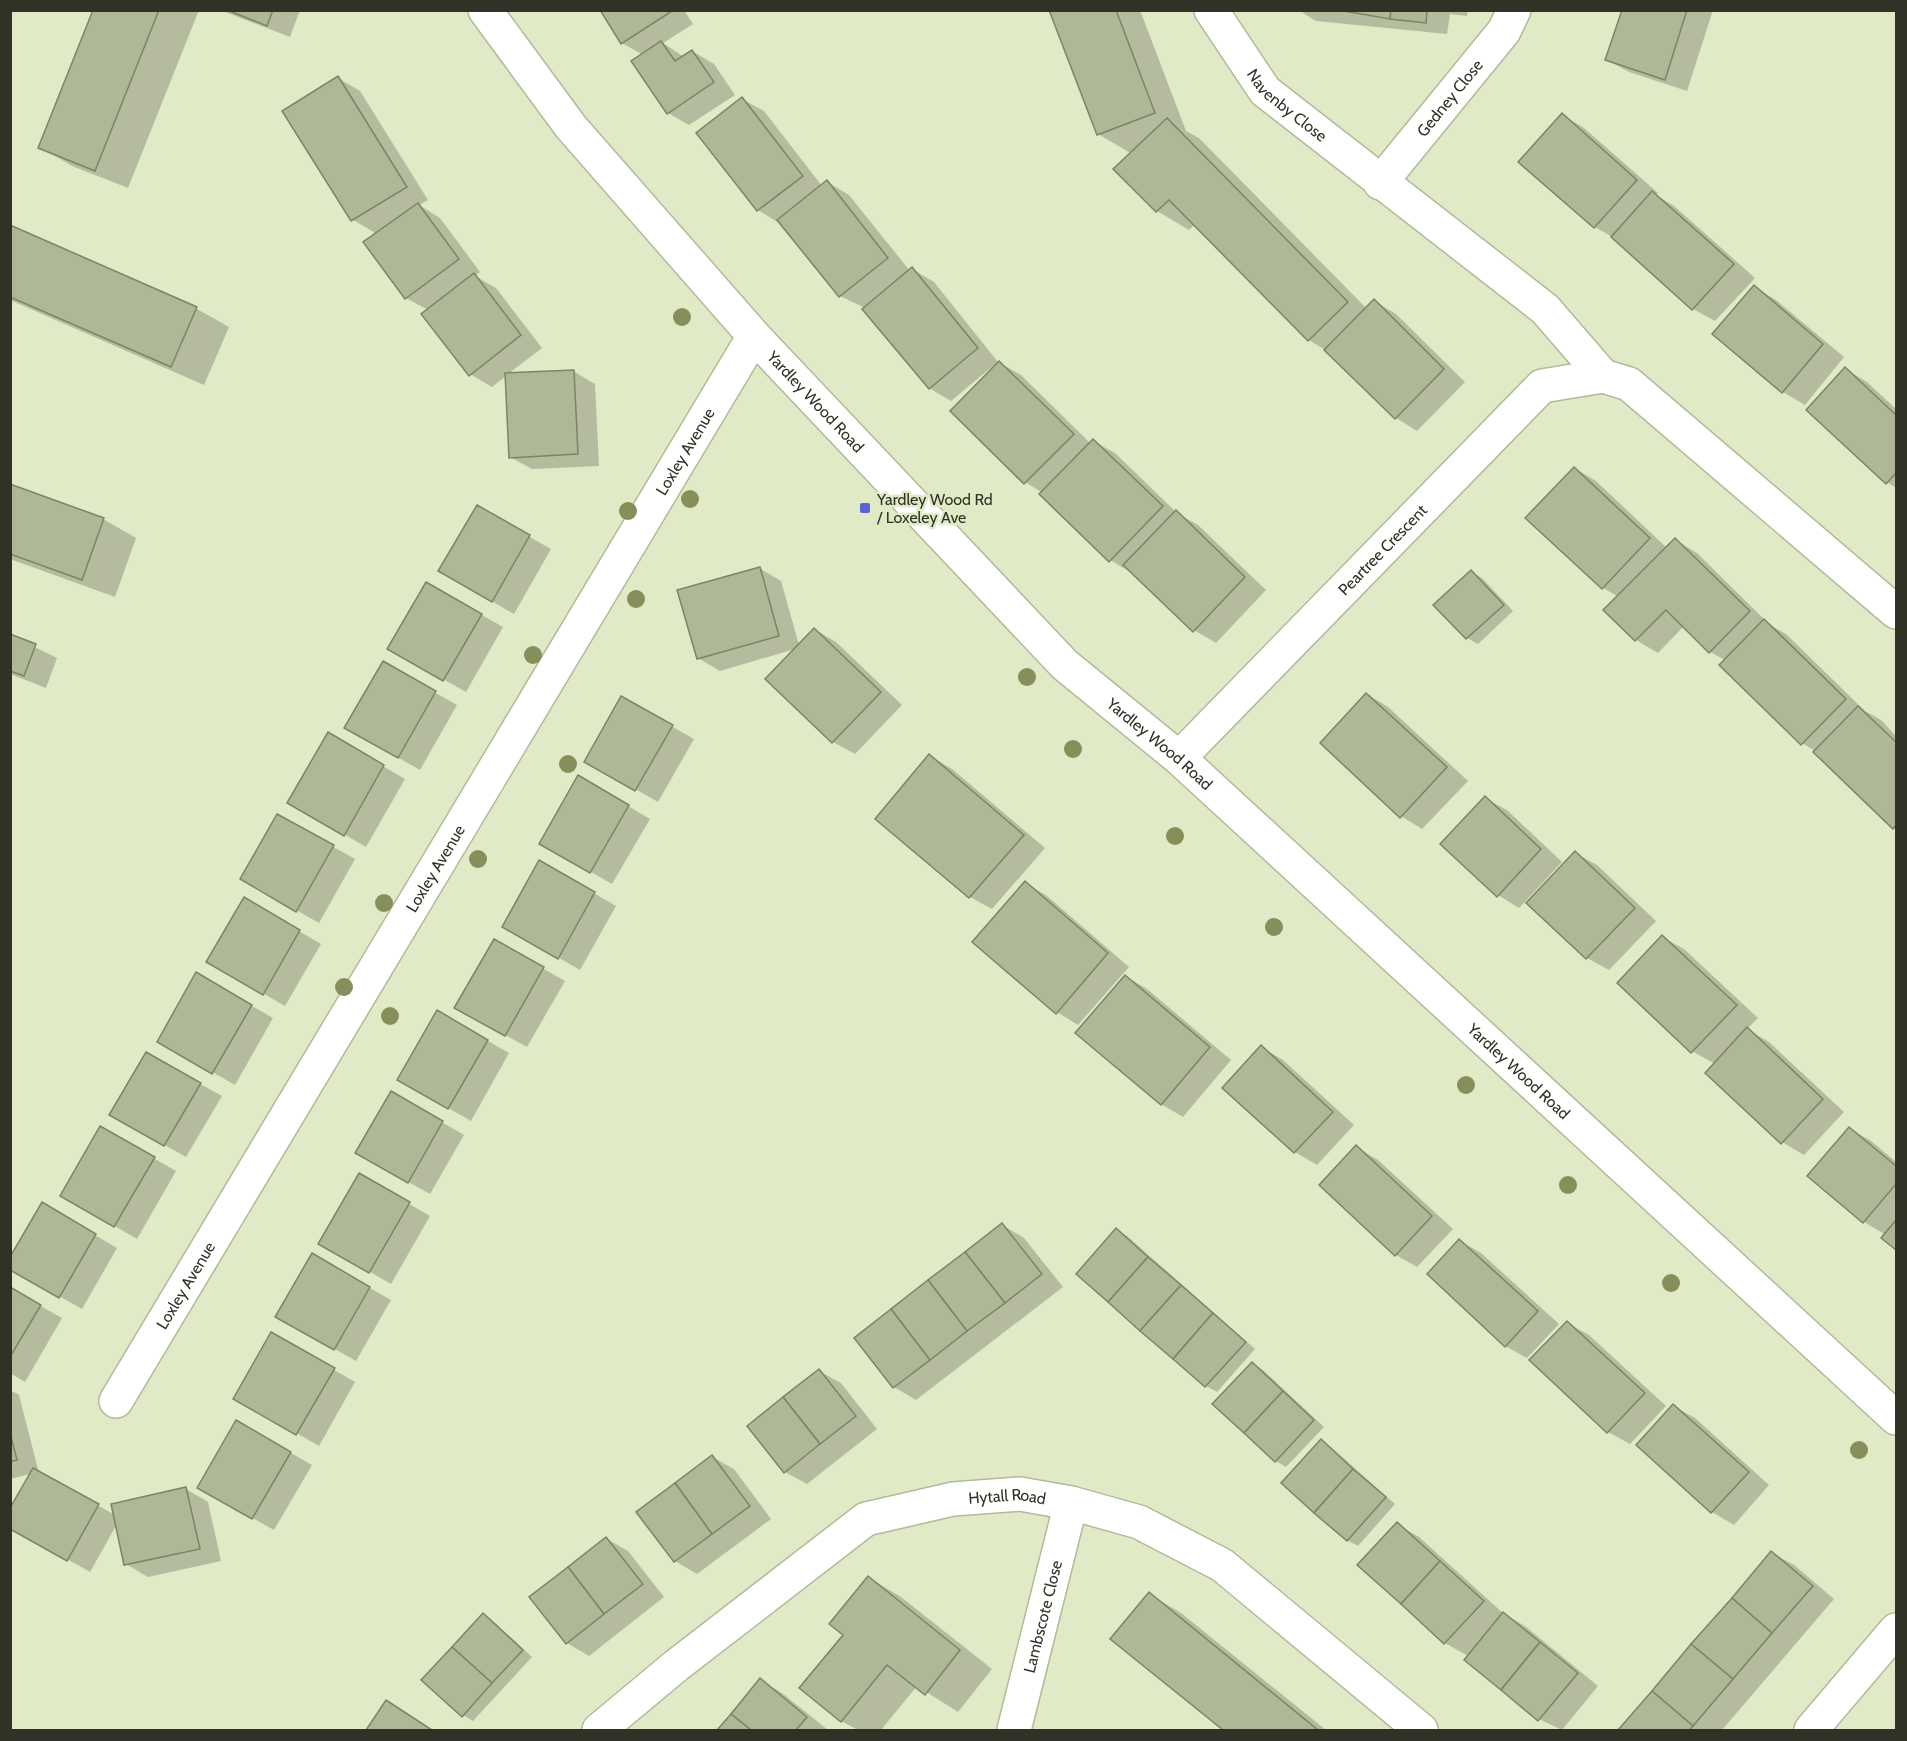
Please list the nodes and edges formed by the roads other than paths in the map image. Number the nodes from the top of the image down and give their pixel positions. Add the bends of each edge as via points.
1 (484, 10) edge
2 (1211, 10) edge
3 (1514, 10) edge
4 (1380, 183) junction
5 (754, 336) junction
6 (1603, 376) junction
7 (1896, 612) edge
8 (1179, 758) junction
9 (116, 1401) dead end
10 (1896, 1418) edge
11 (1071, 1503) junction
12 (1896, 1630) edge
13 (599, 1731) edge
14 (1014, 1731) edge
15 (1420, 1731) edge
16 (1811, 1731) edge

1 - 5 street, Yardley Wood Road via 571,127
2 - 4 street, Navenby Close via 1265,91
3 - 4 street, Gedney Close via 1504,31
4 - 6 street, Peartree Crescent via 1545,309
5 - 8 street, Yardley Wood Road via 1065,665
5 - 9 street, Loxley Avenue
6 - 7 street, Peartree Crescent via 1629,384
6 - 8 street, Peartree Crescent via 1542,386
8 - 10 street, Yardley Wood Road
11 - 13 street, Hytall Road via 1020,1494 964,1498 866,1519 676,1665
11 - 14 street, Lambscote Close
11 - 15 street, Hytall Road via 1139,1522 1222,1565
12 - 16 street

